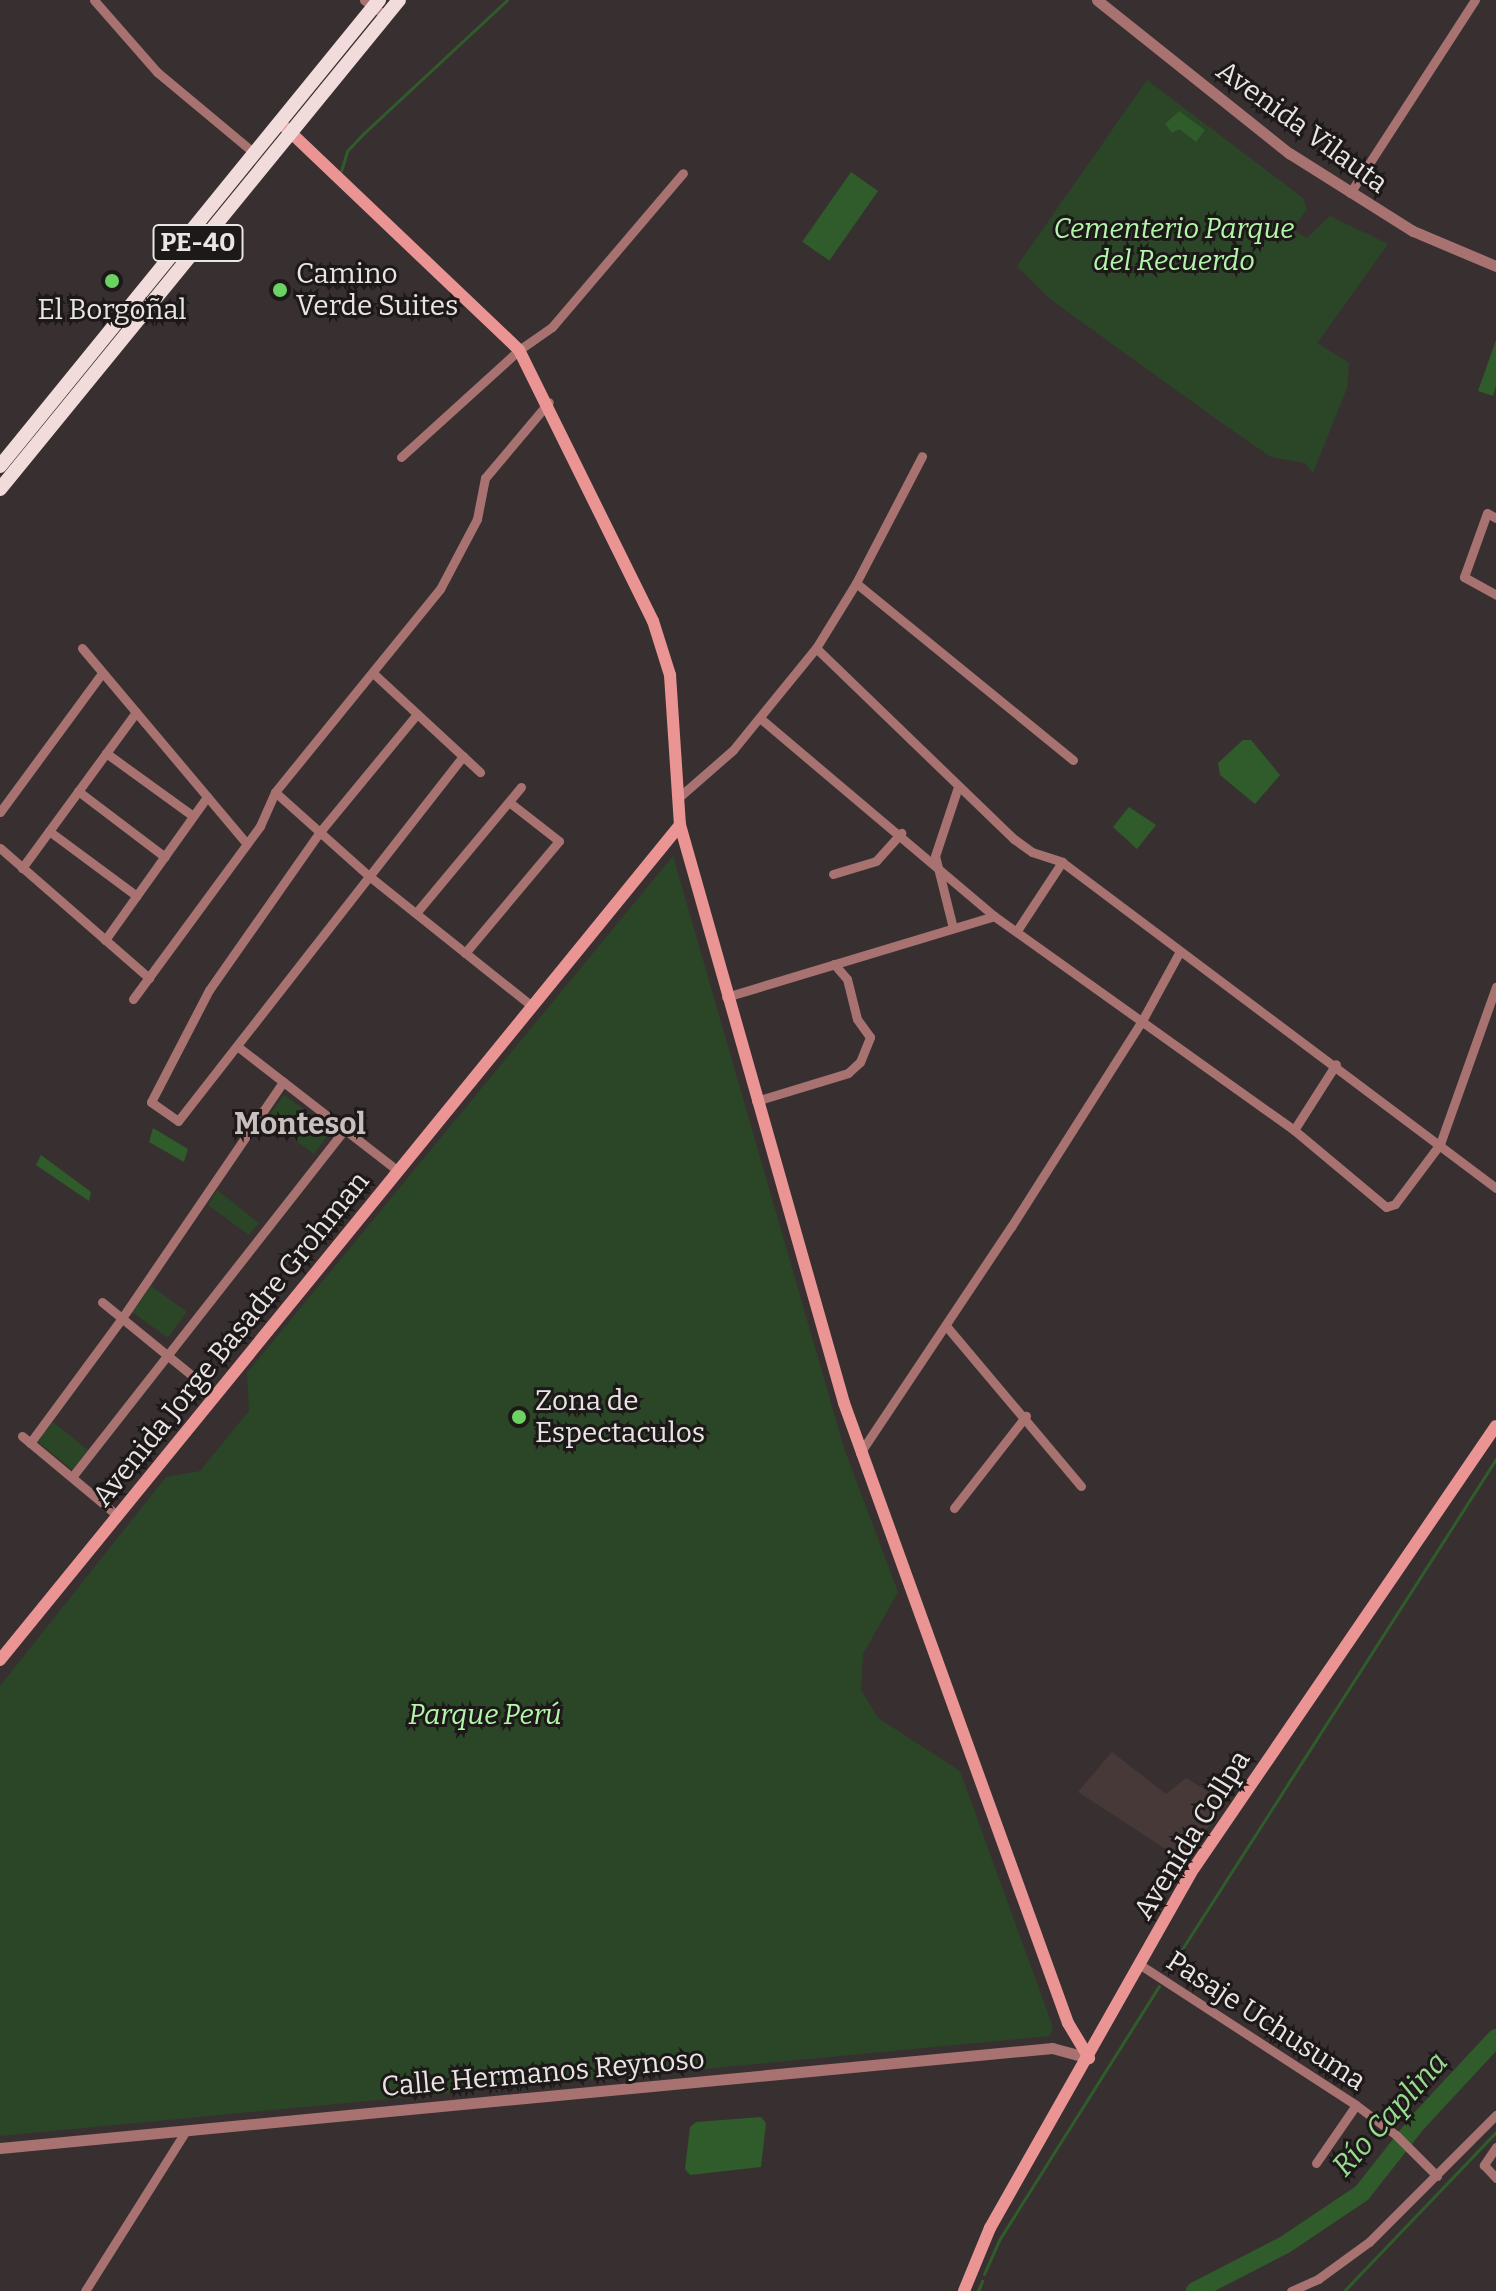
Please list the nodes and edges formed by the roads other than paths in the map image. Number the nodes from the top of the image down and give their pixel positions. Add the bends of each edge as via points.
1 (94, 0) edge
2 (399, 0) edge
3 (1097, 0) edge
4 (1475, 0) edge
5 (372, 2) edge
6 (386, 16) junction
7 (284, 126) junction
8 (253, 152) junction
9 (683, 173) dead end
10 (241, 178) junction
11 (1350, 193) junction
12 (1496, 266) edge
13 (519, 350) junction
14 (86, 371) junction
15 (549, 402) junction
16 (922, 456) dead end
17 (401, 457) dead end
18 (0, 466) edge
19 (0, 489) edge
20 (1496, 518) edge
21 (856, 583) junction
22 (1496, 595) edge
23 (82, 648) dead end
24 (816, 648) junction
25 (102, 673) junction
26 (373, 673) junction
27 (136, 712) junction
28 (417, 714) junction
29 (761, 719) junction
30 (106, 753) junction
31 (463, 756) junction
32 (1073, 760) dead end
33 (480, 772) dead end
34 (521, 787) dead end
35 (958, 787) junction
36 (78, 791) junction
37 (275, 792) junction
38 (207, 797) junction
39 (678, 798) junction
40 (509, 802) junction
41 (0, 812) edge
42 (193, 816) junction
43 (680, 825) junction
44 (49, 831) junction
45 (319, 833) junction
46 (901, 833) junction
47 (247, 844) junction
48 (0, 848) edge
49 (165, 857) junction
50 (1062, 862) junction
51 (22, 868) junction
52 (940, 869) junction
53 (833, 874) dead end
54 (369, 876) junction
55 (137, 896) junction
56 (416, 913) junction
57 (994, 916) junction
58 (953, 928) junction
59 (1018, 929) junction
60 (105, 940) junction
61 (1180, 951) junction
62 (465, 953) junction
63 (834, 964) junction
64 (149, 978) junction
65 (1496, 987) edge
66 (726, 997) junction
67 (133, 999) dead end
68 (532, 1006) junction
69 (1143, 1019) junction
70 (237, 1046) junction
71 (1336, 1064) junction
72 (283, 1082) junction
73 (756, 1101) junction
74 (345, 1129) junction
75 (1294, 1130) junction
76 (1440, 1144) junction
77 (398, 1171) junction
78 (1496, 1188) edge
79 (102, 1302) dead end
80 (122, 1318) junction
81 (947, 1327) junction
82 (169, 1356) junction
83 (216, 1395) junction
84 (1026, 1416) junction
85 (1496, 1426) edge
86 (860, 1453) junction
87 (72, 1477) junction
88 (1081, 1486) dead end
89 (954, 1508) dead end
90 (118, 1516) junction
91 (0, 1660) edge
92 (1142, 1966) junction
93 (1089, 2058) junction
94 (1356, 2105) junction
95 (1496, 2115) edge
96 (185, 2132) junction
97 (1496, 2147) edge
98 (0, 2148) edge
99 (1316, 2163) dead end
100 (1437, 2176) junction
101 (1496, 2178) edge
102 (85, 2291) edge
103 (964, 2291) edge
104 (1291, 2291) edge

1 - 8 street via 157,72
2 - 6 highway, PE-40
3 - 11 street, Avenida Vilauta via 1232,110
4 - 11 street
5 - 6 street
5 - 7 highway, PE-40
6 - 7 highway, PE-40
7 - 8 highway, PE-40
7 - 10 highway, PE-40
7 - 13 main road
8 - 10 highway, PE-40
9 - 13 street via 552,327
10 - 14 highway, PE-40
11 - 12 street, Avenida Vilauta via 1413,231
13 - 15 main road
13 - 17 street
14 - 18 highway, PE-40
14 - 19 highway, PE-40
15 - 26 street via 494,464 465,547 417,621
15 - 39 main road via 664,650
16 - 21 street
20 - 22 street via 1487,513 1464,577
21 - 24 street
21 - 32 street
23 - 25 street
24 - 29 street
24 - 35 street
25 - 27 street
25 - 41 street
26 - 28 street
26 - 37 street
27 - 30 street
27 - 38 street
28 - 31 street
28 - 45 street
29 - 39 street via 714,770
29 - 46 street
30 - 36 street
30 - 42 street
31 - 33 street
31 - 54 street
34 - 40 street
35 - 50 street via 1032,852
35 - 52 street via 935,856
36 - 44 street
36 - 49 street
37 - 45 street
37 - 47 street
38 - 42 street
38 - 47 street
39 - 43 main road
40 - 56 street
40 - 62 street via 559,841
42 - 49 street
43 - 66 main road
43 - 68 main road, Avenida Jorge Basadre Grohman
44 - 51 street
44 - 55 street
45 - 54 street
45 - 70 street via 209,990 151,1102 178,1121
46 - 52 street
46 - 53 street via 876,861
47 - 64 street
48 - 51 street
49 - 55 street
50 - 59 street
50 - 61 street
51 - 60 street
52 - 57 street
52 - 58 street
54 - 56 street
54 - 70 street
55 - 60 street
56 - 62 street
57 - 58 street
57 - 59 street
58 - 63 street
59 - 69 street
60 - 64 street
61 - 69 street
61 - 71 street
62 - 68 street
63 - 66 street
63 - 73 street via 847,979 857,1019 870,1037 860,1062 848,1073
64 - 67 street
65 - 76 street
66 - 73 main road
68 - 77 main road, Avenida Jorge Basadre Grohman
69 - 75 street
69 - 81 street
70 - 72 street
71 - 75 street
71 - 76 street
72 - 74 street
72 - 80 street
73 - 86 main road
74 - 77 street
74 - 82 street
75 - 76 street via 1386,1207 1395,1204
76 - 78 street
77 - 83 main road, Avenida Jorge Basadre Grohman
79 - 80 street
80 - 82 street
80 - 87 street via 26,1439
81 - 84 street
81 - 86 street
82 - 83 street
82 - 87 street
83 - 90 main road, Avenida Jorge Basadre Grohman
84 - 88 street
84 - 89 street
85 - 92 main road, Avenida Collpa via 1225,1820
86 - 93 main road via 1068,2023
87 - 90 street
90 - 91 main road, Avenida Jorge Basadre Grohman
92 - 93 main road, Avenida Collpa
92 - 94 street, Pasaje Uchusuma
93 - 96 street, Calle Hermanos Reynoso via 1052,2048
93 - 103 main road, Avenida Collpa via 990,2228
94 - 99 street
94 - 100 street, Pasaje Uchusuma
95 - 100 street
96 - 98 street, Calle Hermanos Reynoso
96 - 102 street
97 - 101 street via 1484,2165
100 - 104 street via 1349,2258

